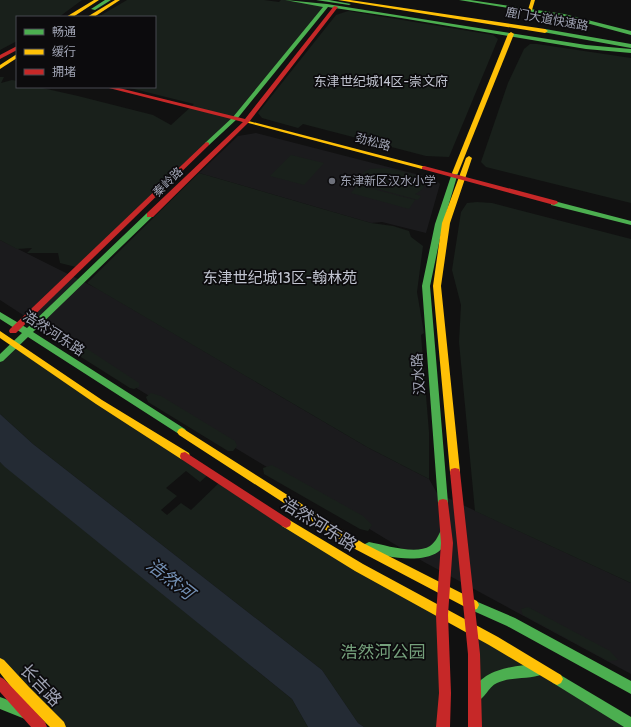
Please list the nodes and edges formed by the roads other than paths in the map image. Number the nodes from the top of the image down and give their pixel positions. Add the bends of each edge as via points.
1 (91, 0) edge
2 (97, 0) edge
3 (108, 0) edge
4 (118, 0) edge
5 (287, 0) edge
6 (318, 0) edge
7 (394, 0) edge
8 (461, 0) edge
9 (526, 0) edge
10 (533, 0) edge
11 (338, 3) edge
12 (327, 5) junction
13 (409, 10) junction
14 (525, 10) junction
15 (66, 16) edge
16 (71, 16) edge
17 (83, 16) edge
18 (92, 16) edge
19 (504, 17) junction
20 (514, 34) junction
21 (631, 34) edge
22 (631, 38) edge
23 (631, 47) edge
24 (16, 49) edge
25 (631, 51) edge
26 (16, 56) edge
27 (2, 62) edge
28 (16, 65) edge
29 (112, 88) edge
30 (235, 118) junction
31 (247, 121) junction
32 (458, 176) junction
33 (631, 222) edge
34 (0, 315) edge
35 (18, 327) junction
36 (28, 334) junction
37 (2, 338) edge
38 (16, 345) junction
39 (0, 359) edge
40 (446, 531) junction
41 (359, 546) junction
42 (443, 590) junction
43 (468, 603) junction
44 (442, 615) junction
45 (470, 629) junction
46 (0, 664) edge
47 (539, 670) junction
48 (0, 683) edge
49 (631, 688) edge
50 (476, 696) junction
51 (0, 703) edge
52 (28, 714) junction
53 (631, 724) edge
54 (40, 727) edge
55 (59, 727) edge
56 (443, 727) edge
57 (475, 727) edge

1 - 15 main road
2 - 16 main road
3 - 17 main road
4 - 18 main road
5 - 12 main road
6 - 13 main road
7 - 19 main road, 鹿门大道快速路
8 - 14 main road
9 - 14 main road
10 - 14 main road
11 - 12 main road
11 - 13 main road, 鹿门大道快速路
11 - 20 main road
11 - 31 main road, 秦岭路
12 - 30 main road, 秦岭路
13 - 23 main road, 鹿门大道快速路
14 - 21 main road via 564,16
19 - 21 main road via 542,20
19 - 22 main road, 鹿门大道快速路
20 - 25 main road
20 - 32 main road, 汉水路
24 - 27 main road
26 - 27 main road
27 - 28 main road
29 - 30 main road, 劲松路
30 - 31 main road, 劲松路
30 - 35 main road, 秦岭路
31 - 32 main road, 劲松路
31 - 36 main road, 秦岭路
32 - 33 main road, 劲松路
32 - 40 main road, 汉水路 via 439,224 426,286
32 - 43 main road, 汉水路 via 446,223 437,286
34 - 35 main road, 浩然河东路
35 - 36 main road, 浩然河东路
35 - 37 main road, 秦岭路
36 - 38 main road, 秦岭路
36 - 41 main road, 浩然河东路
37 - 38 main road, 浩然河东路
38 - 39 main road, 秦岭路
38 - 44 main road, 浩然河东路 via 322,547
40 - 41 main road via 441,544 430,552 406,553
40 - 42 main road, 汉水路
41 - 42 main road, 浩然河东路
42 - 43 main road, 浩然河东路
42 - 44 main road, 汉水路
43 - 45 main road, 汉水路
43 - 49 main road, 浩然河东路 via 511,622
44 - 45 main road, 浩然河东路
44 - 56 main road, 汉水路
45 - 47 main road, 浩然河东路
45 - 50 main road, 汉水路
46 - 55 main road, 长吉路
47 - 50 main road via 512,672 491,680
47 - 53 main road, 浩然河东路
48 - 52 main road, 长吉路
50 - 57 main road, 汉水路
51 - 52 main road
52 - 54 main road, 长吉路

